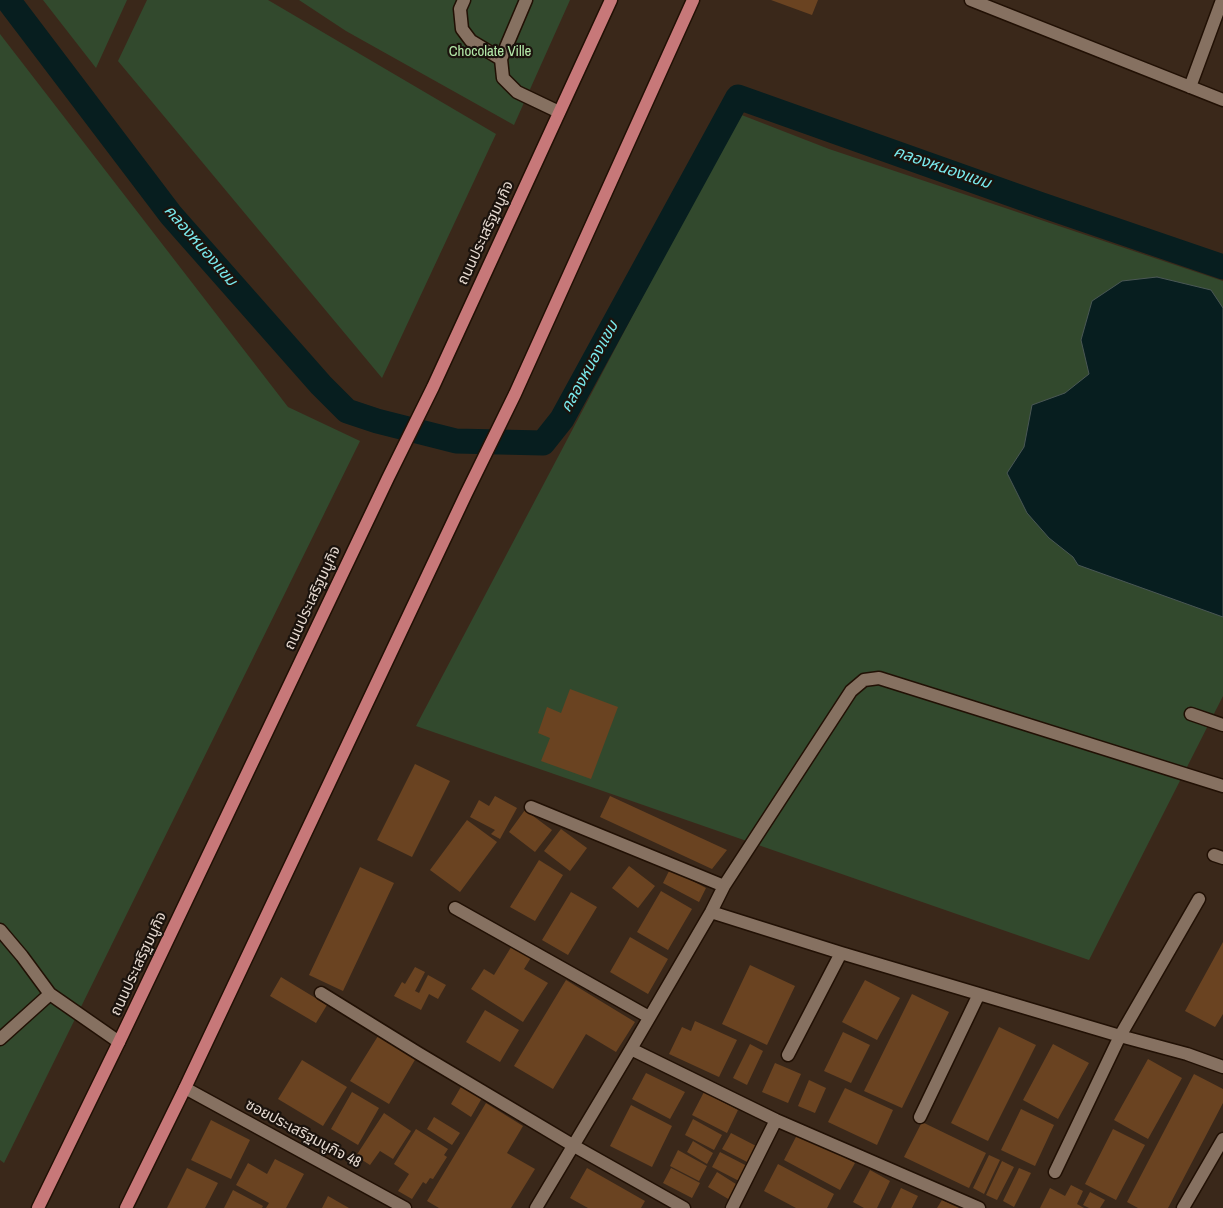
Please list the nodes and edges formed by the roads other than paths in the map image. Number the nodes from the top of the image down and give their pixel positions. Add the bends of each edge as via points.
1 (464, 0) edge
2 (526, 0) edge
3 (611, 0) edge
4 (694, 0) edge
5 (971, 0) edge
6 (1222, 0) edge
7 (500, 58) junction
8 (1190, 87) junction
9 (1223, 100) edge
10 (559, 112) junction
11 (1191, 714) dead end
12 (1223, 725) edge
13 (1222, 782) edge
14 (531, 807) dead end
15 (724, 886) junction
16 (1199, 899) dead end
17 (455, 908) dead end
18 (711, 912) junction
19 (0, 930) edge
20 (841, 953) junction
21 (321, 993) dead end
22 (50, 994) junction
23 (979, 994) junction
24 (649, 1017) junction
25 (1120, 1036) junction
26 (0, 1040) edge
27 (119, 1042) junction
28 (631, 1049) junction
29 (788, 1055) dead end
30 (1223, 1066) edge
31 (185, 1088) junction
32 (920, 1118) dead end
33 (776, 1120) junction
34 (1223, 1139) edge
35 (574, 1146) junction
36 (1055, 1172) dead end
37 (38, 1208) edge
38 (126, 1208) edge
39 (405, 1208) edge
40 (536, 1208) edge
41 (684, 1208) edge
42 (732, 1208) edge
43 (979, 1208) edge
44 (1183, 1208) edge

1 - 7 street via 460,9 462,29 470,41
2 - 7 street
3 - 10 main road, ถนนประเสริฐมนูกิจ
4 - 31 main road via 515,394
5 - 8 street
6 - 8 street
7 - 10 street via 504,78 517,92
8 - 9 street
10 - 27 main road, ถนนประเสริฐมนูกิจ via 433,387
11 - 12 street
13 - 15 street via 879,678 864,680 851,691
14 - 15 street
15 - 18 street
16 - 25 street
17 - 24 street
18 - 20 street
18 - 24 street
19 - 22 street
20 - 23 street
20 - 29 street
21 - 35 street
22 - 26 street
22 - 27 street
23 - 25 street
23 - 32 street
24 - 28 street
25 - 30 street
25 - 36 street
27 - 37 main road, ถนนประเสริฐมนูกิจ
28 - 33 street
28 - 35 street
31 - 38 main road
31 - 39 street, ซอยประเสริฐมนูกิจ 48
33 - 42 street
33 - 43 street
34 - 44 street
35 - 40 street
35 - 41 street

